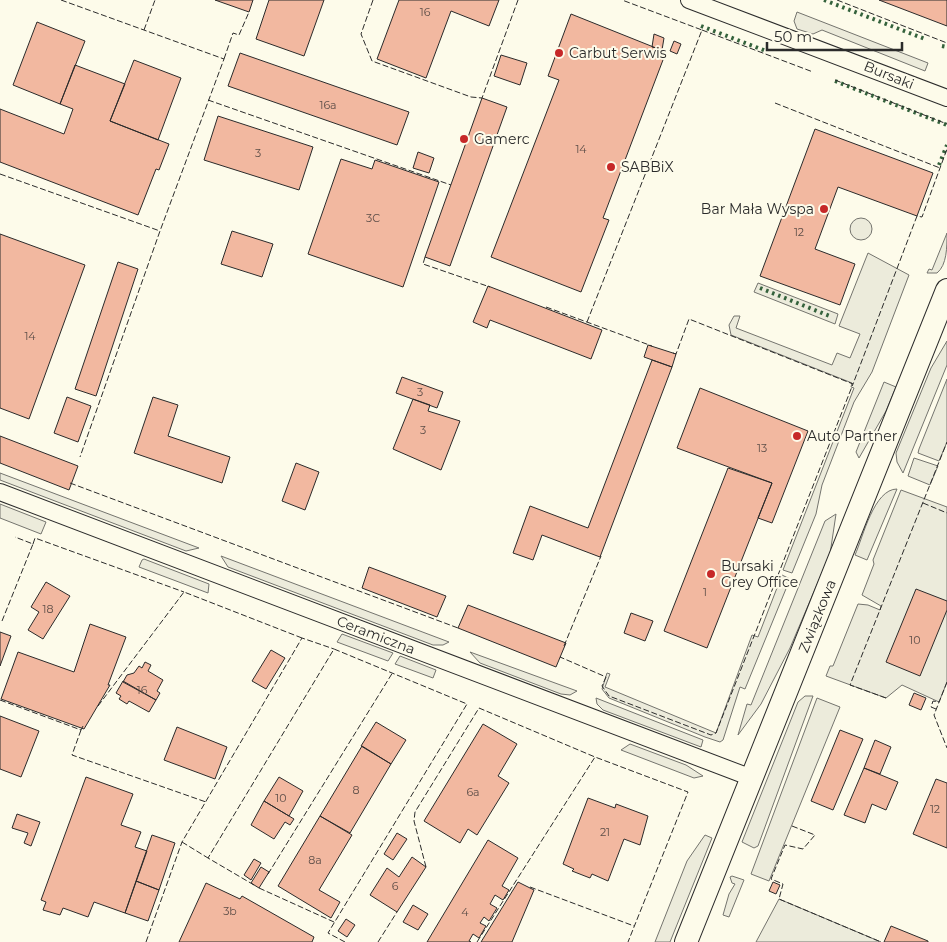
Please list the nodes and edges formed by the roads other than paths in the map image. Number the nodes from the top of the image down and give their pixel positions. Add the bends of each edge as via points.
1 (689, 0) edge
2 (947, 98) edge
3 (947, 290) edge
4 (0, 492) edge
5 (752, 778) junction
6 (686, 942) edge

1 - 2 street, Bursaki
3 - 5 street, Związkowa
4 - 5 street, Ceramiczna
5 - 6 street, Związkowa

